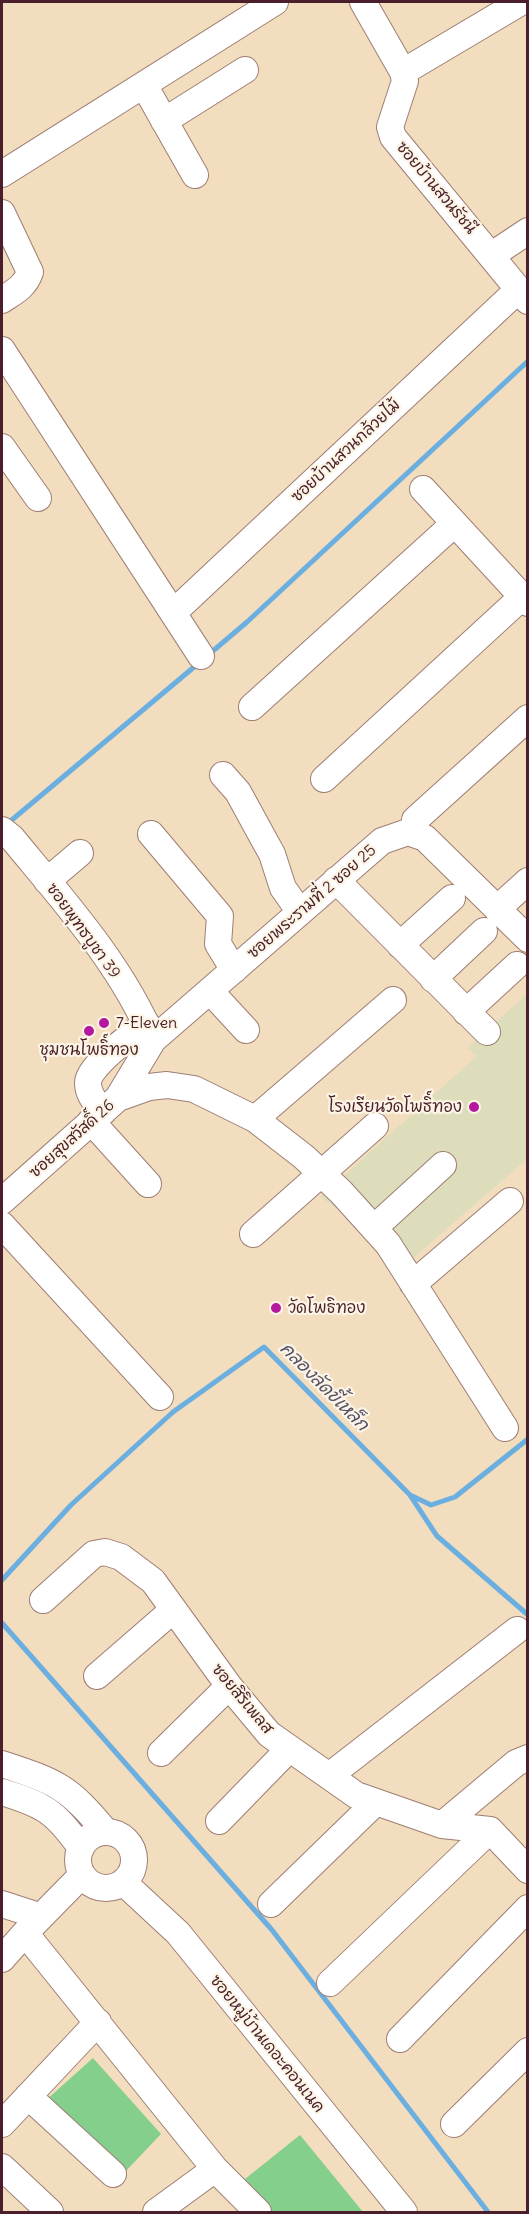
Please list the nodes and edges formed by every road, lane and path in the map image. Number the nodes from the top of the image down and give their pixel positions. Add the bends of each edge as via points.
1 (275, 2) edge
2 (363, 2) edge
3 (521, 2) edge
4 (245, 70) dead end
5 (403, 72) junction
6 (144, 85) junction
7 (164, 121) junction
8 (2, 174) edge
9 (195, 175) dead end
10 (2, 213) edge
11 (528, 231) edge
12 (492, 255) junction
13 (525, 298) edge
14 (2, 300) edge
15 (2, 350) edge
16 (2, 447) edge
17 (423, 489) dead end
18 (38, 498) dead end
19 (454, 524) junction
20 (525, 600) edge
21 (174, 612) junction
22 (201, 656) dead end
23 (252, 707) dead end
24 (528, 718) edge
25 (223, 775) dead end
26 (324, 778) dead end
27 (415, 820) dead end
28 (2, 830) edge
29 (151, 834) dead end
30 (80, 853) dead end
31 (336, 880) junction
32 (47, 881) junction
33 (528, 881) edge
34 (452, 898) dead end
35 (497, 909) junction
36 (300, 912) junction
37 (523, 927) edge
38 (484, 931) dead end
39 (400, 945) junction
40 (517, 965) dead end
41 (234, 970) junction
42 (433, 979) junction
43 (210, 991) junction
44 (393, 1000) dead end
45 (466, 1012) junction
46 (246, 1030) dead end
47 (149, 1031) junction
48 (487, 1032) dead end
49 (104, 1110) junction
50 (255, 1119) junction
51 (375, 1126) dead end
52 (443, 1165) dead end
53 (323, 1174) junction
54 (148, 1184) dead end
55 (2, 1201) edge
56 (510, 1201) dead end
57 (2, 1225) edge
58 (374, 1228) junction
59 (253, 1234) dead end
60 (413, 1284) junction
61 (160, 1396) dead end
62 (505, 1428) dead end
63 (43, 1599) dead end
64 (173, 1610) junction
65 (517, 1630) dead end
66 (97, 1676) dead end
67 (229, 1686) junction
68 (290, 1749) junction
69 (160, 1753) dead end
70 (528, 1758) edge
71 (2, 1764) edge
72 (329, 1776) junction
73 (2, 1792) edge
74 (376, 1802) junction
75 (219, 1821) dead end
76 (442, 1824) junction
77 (490, 1830) junction
78 (106, 1832) junction
79 (81, 1848) junction
80 (528, 1870) edge
81 (82, 1875) junction
82 (123, 1882) junction
83 (2, 1904) edge
84 (271, 1904) dead end
85 (528, 1908) edge
86 (32, 1924) junction
87 (2, 1959) edge
88 (330, 1983) dead end
89 (98, 2022) junction
90 (400, 2039) dead end
91 (528, 2051) edge
92 (28, 2096) junction
93 (2, 2124) edge
94 (454, 2124) dead end
95 (2, 2167) edge
96 (215, 2169) junction
97 (113, 2174) dead end
98 (50, 2212) edge
99 (156, 2212) edge
100 (258, 2212) edge
101 (404, 2212) edge

1 - 6 street
2 - 5 street
3 - 5 street
4 - 7 street
5 - 12 street, ซอยบ้านสวนรัชนี via 404,92 390,127 393,137
6 - 7 street
6 - 8 street
7 - 9 street
10 - 14 street via 30,272 20,289
11 - 12 street
12 - 13 street, ซอยบ้านสวนรัชนี
13 - 21 street, ซอยบ้านสวนกล้วยไม้
15 - 21 street
16 - 18 street
17 - 19 street
19 - 20 street
19 - 23 street
20 - 26 street
21 - 22 street
24 - 27 street
25 - 36 street via 238,792 262,836 283,888
28 - 32 street, ซอยพุทธบูชา 39
29 - 41 street via 217,911 221,925 218,944
30 - 32 street
31 - 35 street, ซอยพระรามที่ 2 ซอย 25 via 382,841 415,832
31 - 36 street, ซอยพระรามที่ 2 ซอย 25
31 - 39 street
32 - 47 street, ซอยพุทธบูชา 39 via 86,929
33 - 35 street
34 - 39 street
35 - 37 street, ซอยพระรามที่ 2 ซอย 25
36 - 41 street, ซอยพระรามที่ 2 ซอย 25
38 - 42 street
39 - 42 street
40 - 45 street
41 - 43 street, ซอยพระรามที่ 2 ซอย 25
42 - 45 street
43 - 46 street
43 - 47 street, ซอยพระรามที่ 2 ซอย 25
44 - 50 street
45 - 48 street
47 - 49 street, ซอยสุขสวัสดิ์ 26
47 - 49 street, ซอยพระรามที่ 2 ซอย 25 via 92,1070 87,1082 90,1094
49 - 50 street via 149,1087 167,1085 194,1089
49 - 54 street, ซอยพระรามที่ 2 ซอย 25
49 - 55 street, ซอยสุขสวัสดิ์ 26
50 - 53 street
51 - 53 street
52 - 58 street
53 - 58 street
53 - 59 street
56 - 60 street
57 - 61 street
58 - 60 street
60 - 62 street
63 - 64 street, ซอยสิริเพลส via 94,1554 105,1552 121,1557 153,1581
64 - 66 street
64 - 67 street, ซอยสิริเพลส
65 - 72 street
67 - 68 street, ซอยสิริเพลส via 268,1734
67 - 69 street
68 - 72 street, ซอยสิริเพลส
68 - 75 street
70 - 76 street via 516,1762
71 - 78 street via 58,1784
72 - 74 street, ซอยสิริเพลส via 356,1795
73 - 79 street via 32,1801 53,1813
74 - 76 street, ซอยสิริเพลส
74 - 84 street
76 - 77 street, ซอยสิริเพลส
77 - 80 street
77 - 88 street
78 - 79 street via 95,1834
78 - 82 street via 127,1841 133,1851 131,1874
79 - 81 street via 78,1863
81 - 82 street via 96,1887 115,1887
81 - 86 street
82 - 101 street, ซอยหมู่บ้านเดอะคอนเนค via 178,1933
83 - 86 street
85 - 90 street
86 - 87 street
86 - 89 street
89 - 92 street
89 - 96 street
91 - 94 street
92 - 93 street
92 - 97 street
95 - 98 street
96 - 99 street
96 - 100 street

